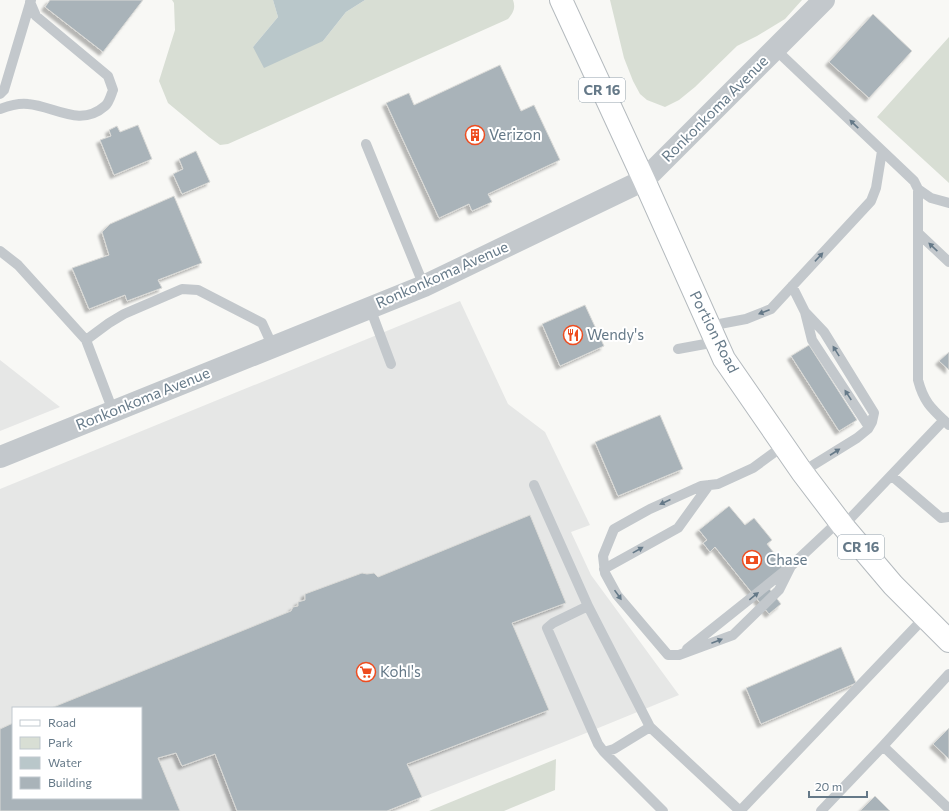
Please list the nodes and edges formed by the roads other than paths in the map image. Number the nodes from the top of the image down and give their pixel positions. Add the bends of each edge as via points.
1 (561, 0) edge
2 (824, 0) edge
3 (30, 1) edge
4 (775, 49) junction
5 (0, 94) edge
6 (0, 109) edge
7 (366, 144) dead end
8 (882, 151) junction
9 (644, 180) junction
10 (918, 189) junction
11 (949, 203) edge
12 (918, 233) junction
13 (0, 251) edge
14 (949, 262) edge
15 (424, 286) junction
16 (792, 286) junction
17 (370, 308) junction
18 (712, 334) junction
19 (86, 340) junction
20 (273, 347) junction
21 (678, 349) dead end
22 (391, 364) dead end
23 (113, 411) junction
24 (947, 422) edge
25 (783, 446) junction
26 (0, 457) edge
27 (802, 472) junction
28 (892, 476) junction
29 (534, 485) dead end
30 (705, 485) junction
31 (949, 517) edge
32 (841, 524) junction
33 (791, 566) junction
34 (604, 569) junction
35 (588, 606) junction
36 (925, 617) junction
37 (949, 641) edge
38 (679, 655) junction
39 (949, 674) edge
40 (650, 727) junction
41 (883, 746) junction
42 (604, 752) junction
43 (949, 809) edge
44 (663, 811) edge
45 (740, 811) edge
46 (821, 811) edge

1 - 9 main road, Portion Road / CR 16
2 - 4 street, Ronkonkoma Avenue
3 - 5 lane via 4,90
3 - 6 lane via 36,16 108,76 113,90 106,106 90,115 78,117 27,104
8 -> 4 lane
4 - 9 street, Ronkonkoma Avenue
7 - 15 lane
8 - 10 lane via 914,181
16 -> 8 lane via 871,201 876,188
9 - 15 street, Ronkonkoma Avenue
9 - 18 main road, Portion Road / CR 16
10 - 11 lane via 931,198
10 - 12 lane
14 -> 12 lane
12 - 24 lane via 918,380 929,407
13 - 19 lane via 18,265
15 - 17 street, Ronkonkoma Avenue
16 -> 18 lane via 771,309
27 -> 16 lane via 857,438 869,428 874,413 824,332 805,312
17 - 20 street, Ronkonkoma Avenue
17 - 22 lane
18 - 21 lane
18 - 25 main road, Portion Road / CR 16 via 724,359
19 - 20 lane via 124,314 182,289 198,290 262,323
19 - 23 lane
20 - 23 street, Ronkonkoma Avenue
23 - 26 street, Ronkonkoma Avenue
24 - 28 lane
25 - 27 main road, Portion Road / CR 16
25 - 30 lane via 753,468 718,484
27 - 32 main road, Portion Road / CR 16
28 - 31 lane via 941,518
28 - 32 lane
29 - 35 lane
34 -> 30 lane via 678,528
30 -> 34 lane via 650,509 614,529 603,556
32 - 33 lane
32 - 36 main road, Portion Road / CR 16 via 893,585
38 -> 33 lane
38 -> 33 lane via 733,635 779,590
34 -> 38 lane via 617,595 668,655
35 - 40 lane
35 - 42 lane via 547,628 598,744
36 - 37 main road, Portion Road / CR 16
36 - 45 lane
39 - 41 lane
40 - 42 lane via 614,749
40 - 45 lane
41 - 43 lane
41 - 46 lane
42 - 44 lane

